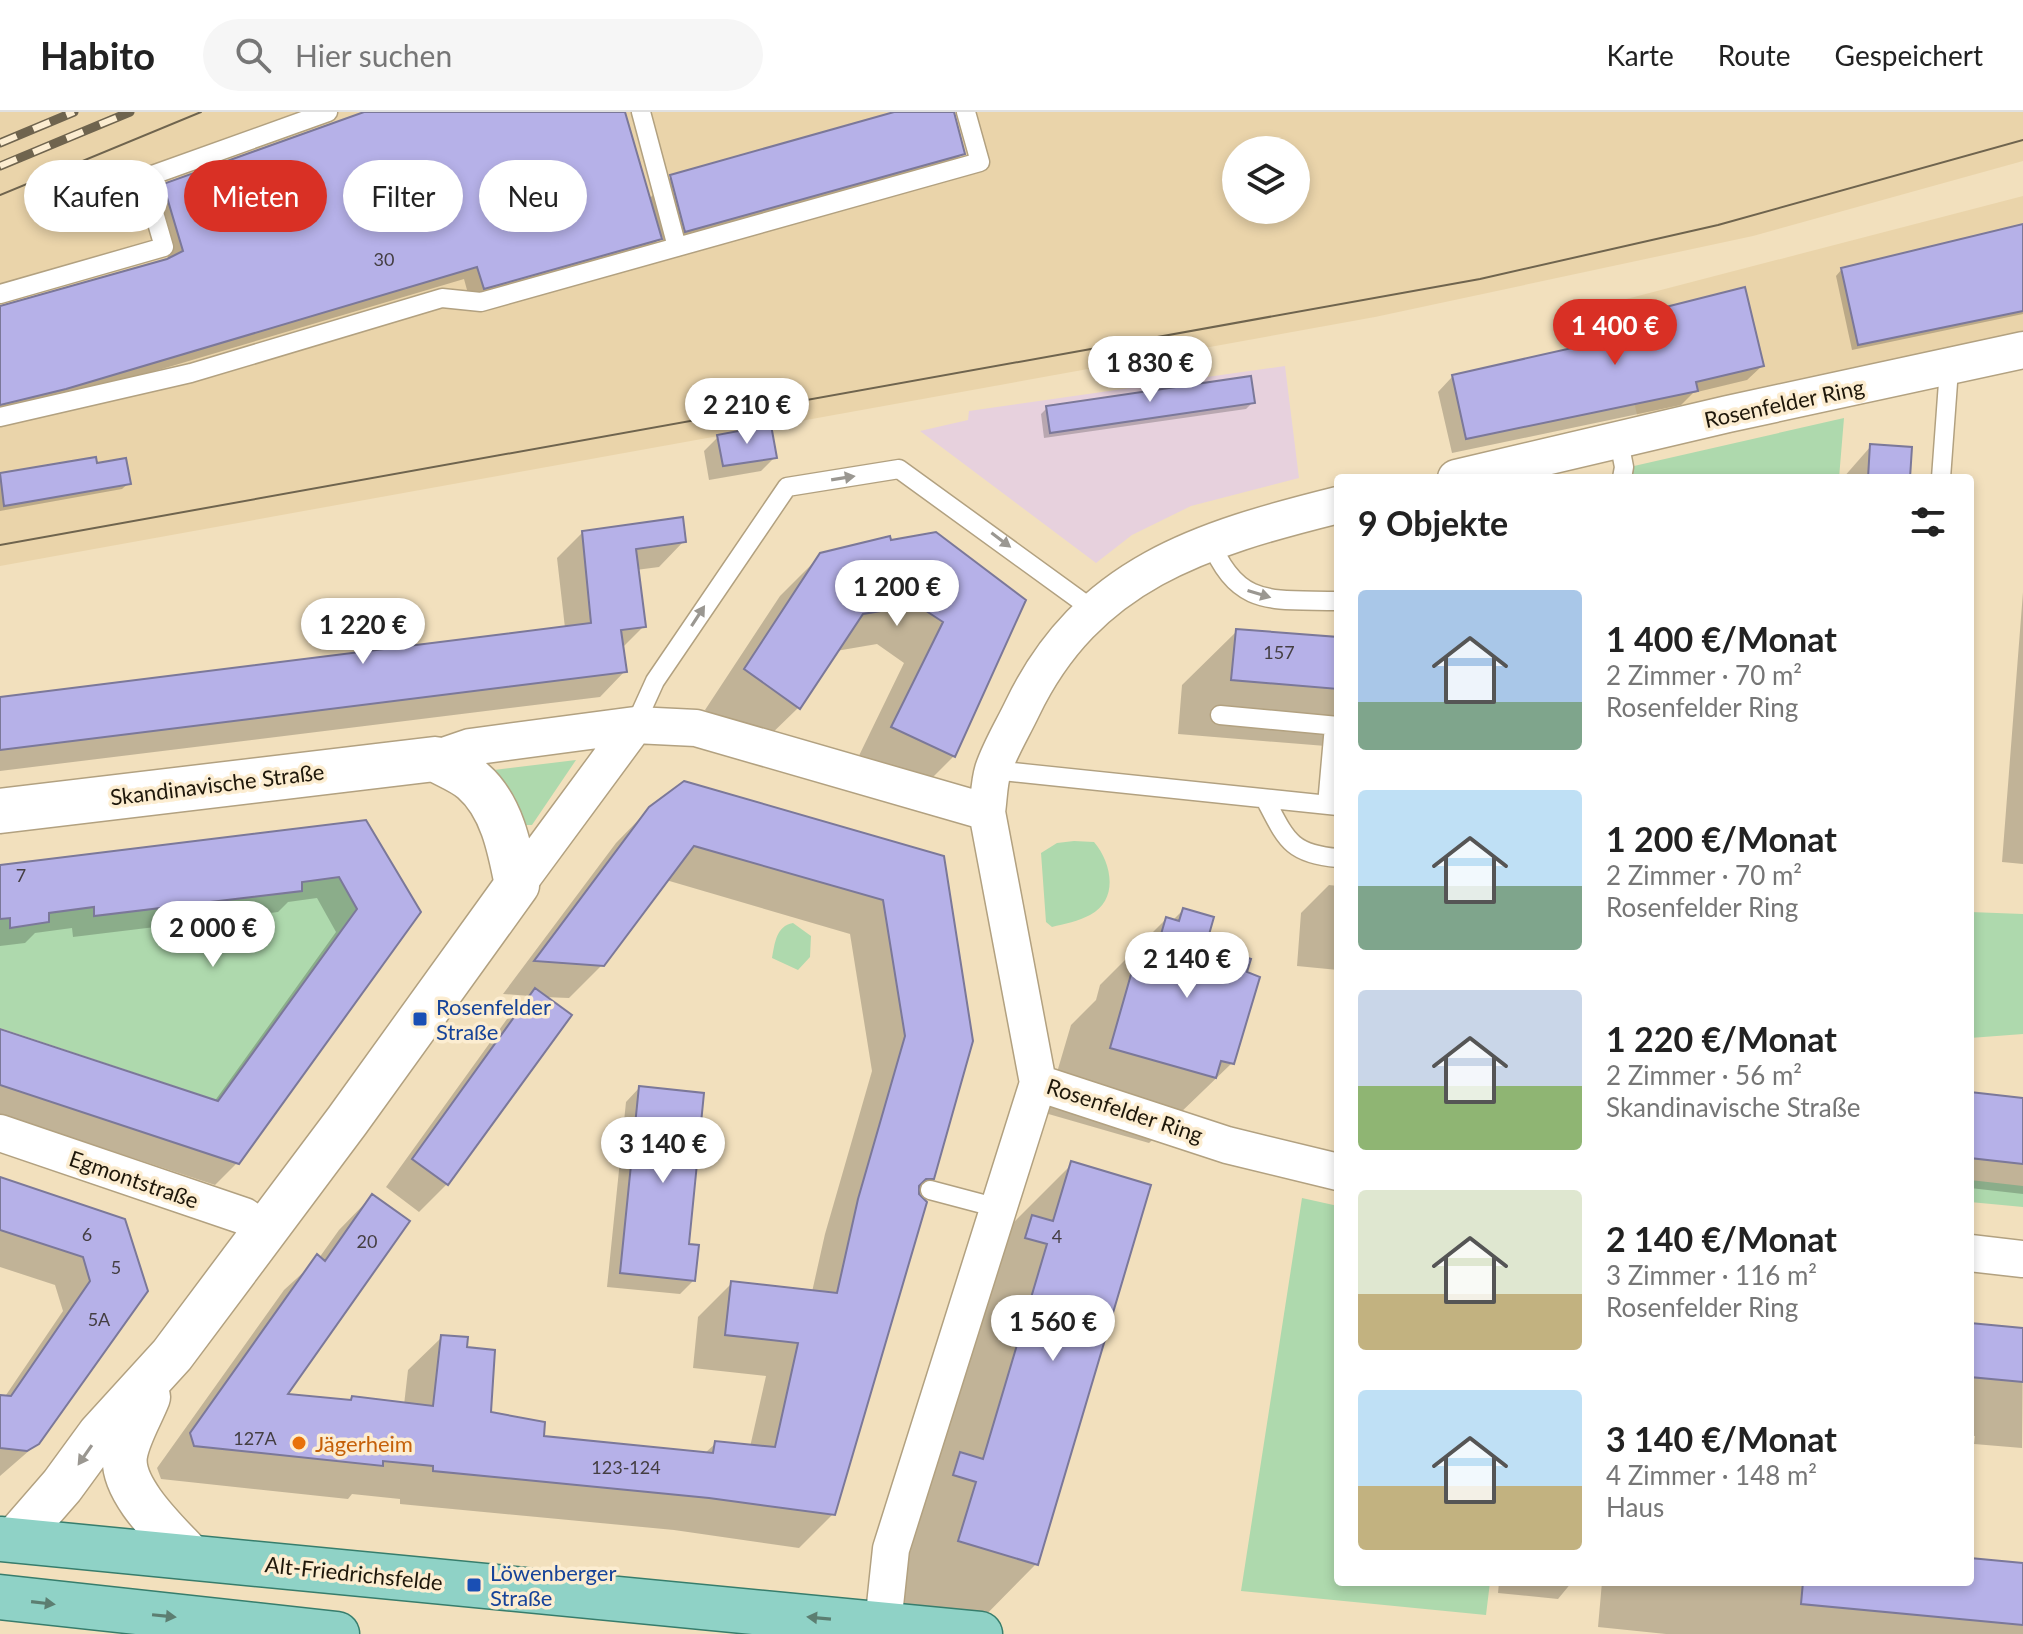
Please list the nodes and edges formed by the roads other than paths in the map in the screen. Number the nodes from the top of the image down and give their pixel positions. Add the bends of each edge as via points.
1 (328, 112) edge
2 (641, 112) edge
3 (966, 112) edge
4 (677, 247) junction
5 (0, 294) edge
6 (2023, 350) edge
7 (1949, 369) junction
8 (0, 417) edge
9 (1619, 441) junction
10 (1474, 474) edge
11 (1623, 474) edge
12 (1941, 474) edge
13 (1334, 506) edge
14 (1210, 540) junction
15 (1334, 601) edge
16 (1092, 609) junction
17 (1220, 715) dead end
18 (635, 725) junction
19 (1334, 726) edge
20 (435, 759) junction
21 (993, 770) junction
22 (1334, 779) edge
23 (1265, 799) junction
24 (1333, 806) edge
25 (0, 811) edge
26 (987, 812) junction
27 (1334, 857) edge
28 (517, 885) junction
29 (1038, 1083) junction
30 (0, 1133) edge
31 (1334, 1171) edge
32 (930, 1190) dead end
33 (998, 1208) junction
34 (265, 1231) junction
35 (1974, 1253) edge
36 (2023, 1259) edge
37 (156, 1376) junction
38 (8, 1540) edge
39 (190, 1557) junction
40 (0, 1597) edge
41 (883, 1624) junction
42 (337, 1634) edge
43 (980, 1634) edge

1 - 5 lane via 144,178 164,247
2 - 4 lane
3 - 4 lane via 980,162
4 - 8 lane via 481,302 442,298 191,373
6 - 7 street, Rosenfelder Ring
7 - 9 street, Rosenfelder Ring
7 - 12 lane
9 - 10 street, Rosenfelder Ring
9 - 11 lane
13 - 14 street, Rosenfelder Ring
14 -> 15 lane via 1220,566 1239,588 1274,599
14 - 16 street, Rosenfelder Ring via 1142,572
18 -> 16 lane via 655,681 787,487 899,469
16 - 21 street, Rosenfelder Ring via 1037,678
17 - 19 lane
18 - 20 street, Skandinavische Straße via 470,747
18 - 26 street via 696,728
18 - 28 street
20 - 25 street, Skandinavische Straße
20 - 28 street via 473,781 494,809 510,847
21 - 23 lane
21 - 26 street, Rosenfelder Ring
22 - 24 lane
23 - 24 lane
23 - 27 lane via 1281,832 1299,851
26 - 29 street, Rosenfelder Ring
28 - 34 street
29 - 31 street, Rosenfelder Ring via 1227,1145
29 - 33 street
30 - 34 street, Egmontstraße via 244,1216
32 - 33 lane
33 - 41 street via 891,1549
34 - 37 street
35 - 36 street
37 -> 38 street
37 - 39 street via 125,1455 127,1473 137,1495
38 - 39 main road, Alt-Friedrichsfelde
41 -> 39 main road, Alt-Friedrichsfelde
40 -> 42 main road
41 - 43 main road, Alt-Friedrichsfelde

